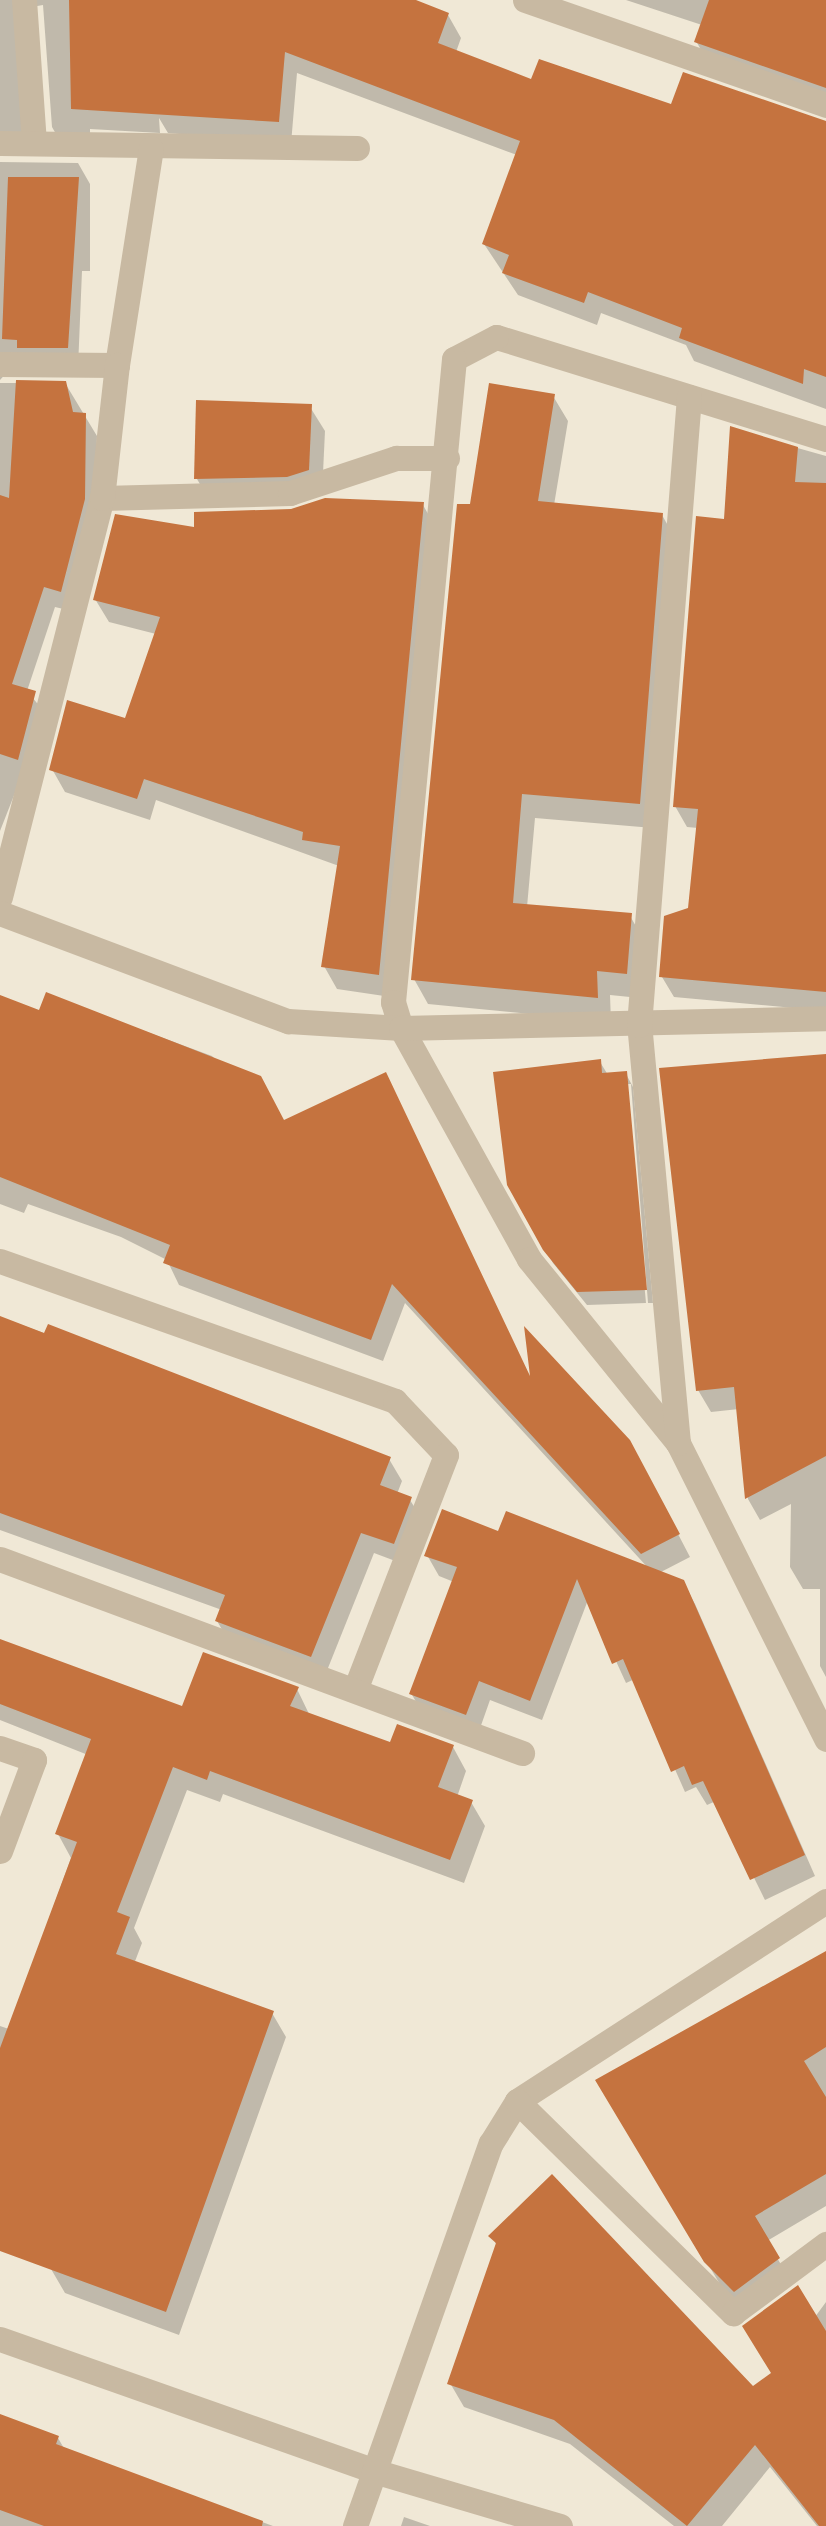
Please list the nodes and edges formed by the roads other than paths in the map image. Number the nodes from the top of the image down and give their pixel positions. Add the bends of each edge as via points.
1 (24, 0) edge
2 (525, 0) edge
3 (826, 105) edge
4 (0, 143) edge
5 (34, 143) junction
6 (357, 148) dead end
7 (151, 149) junction
8 (0, 364) edge
9 (117, 365) junction
10 (689, 397) junction
11 (826, 439) edge
12 (447, 458) junction
13 (102, 498) junction
14 (0, 897) edge
15 (0, 913) edge
16 (826, 1018) edge
17 (639, 1024) junction
18 (401, 1028) junction
19 (0, 1261) edge
20 (678, 1443) junction
21 (0, 1559) edge
22 (356, 1687) junction
23 (826, 1738) edge
24 (0, 1748) edge
25 (522, 1753) dead end
26 (0, 1851) edge
27 (826, 1901) edge
28 (517, 2101) junction
29 (826, 2244) edge
30 (0, 2338) edge
31 (374, 2471) junction
32 (355, 2526) edge
33 (557, 2526) edge

1 - 5 street
2 - 3 street
4 - 5 street
5 - 7 street
6 - 7 street
7 - 9 street
8 - 9 street
9 - 13 street
10 - 11 street
10 - 12 street via 496,337 454,359
10 - 17 street
12 - 13 street via 396,458 290,493
12 - 18 street via 393,1002
13 - 14 street
15 - 18 street via 288,1021
16 - 17 street
17 - 18 street
17 - 20 street
18 - 20 street via 529,1258
19 - 22 street via 394,1401 446,1455
20 - 23 street
21 - 22 street
22 - 25 street
24 - 26 street via 34,1760
27 - 28 street
28 - 29 street via 733,2313
28 - 31 street via 492,2143
30 - 31 street
31 - 32 street
31 - 33 street

